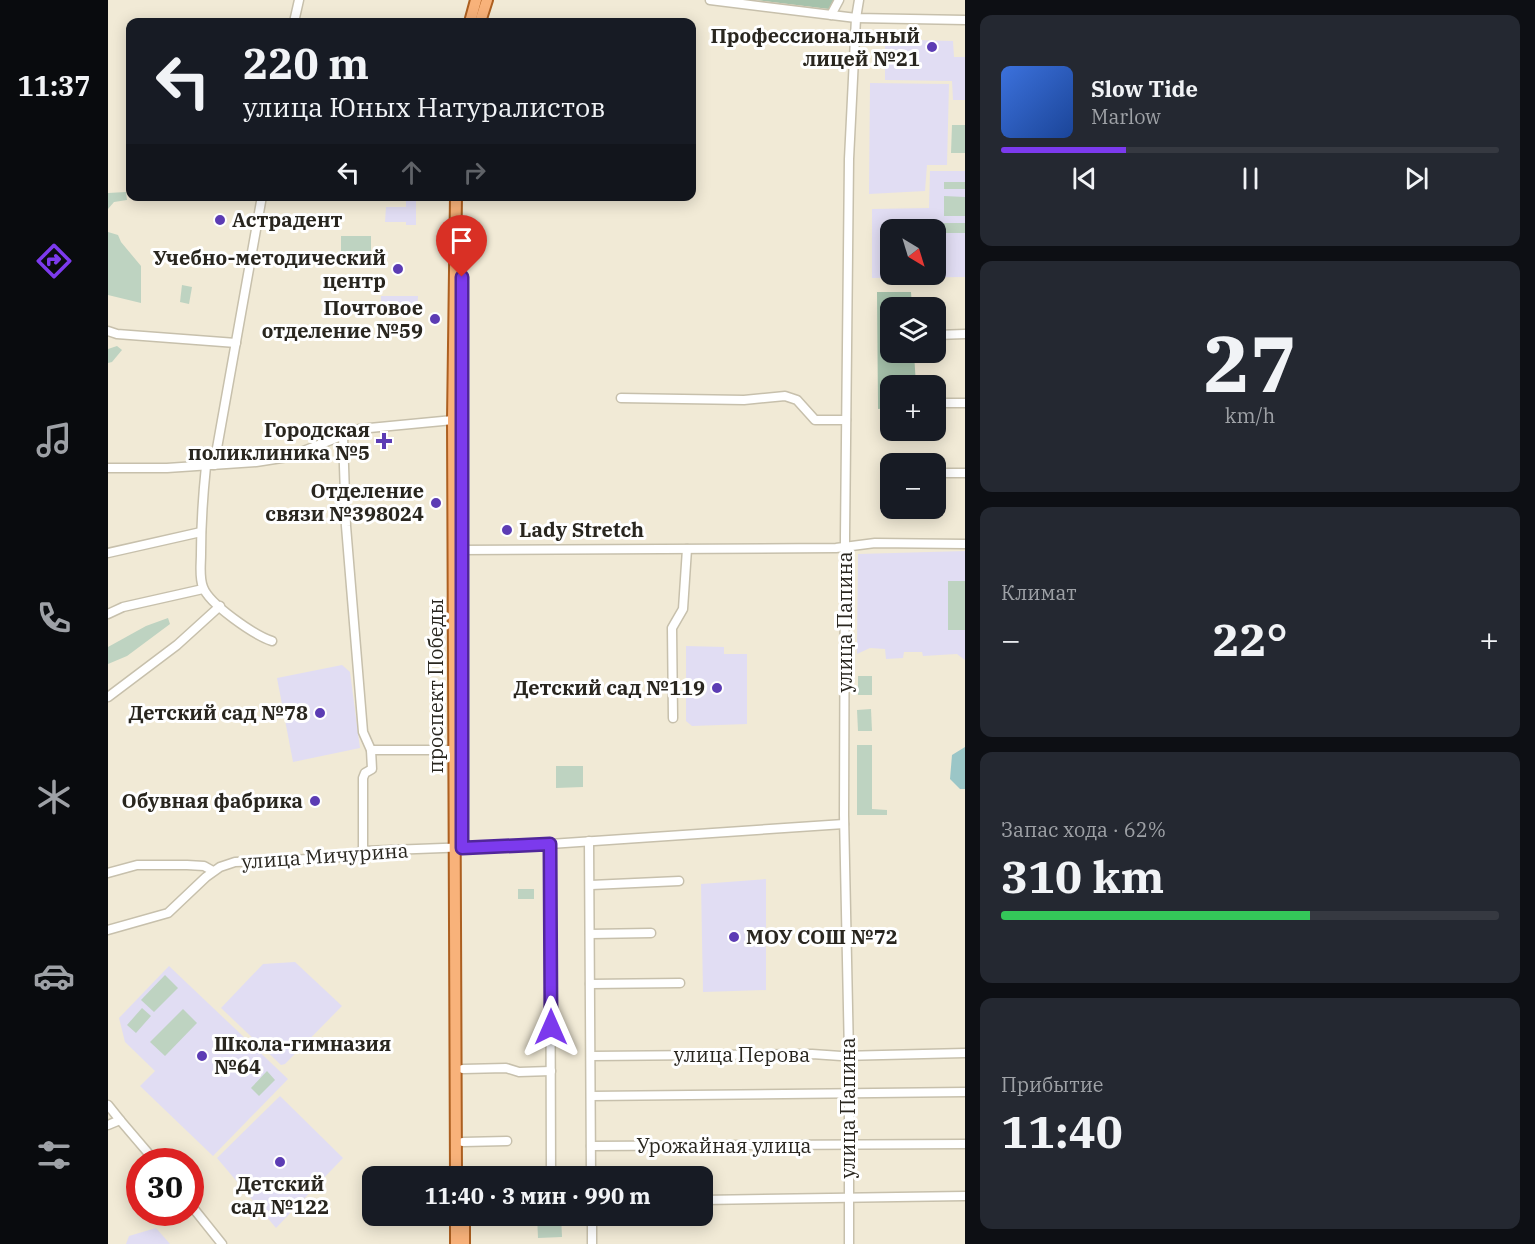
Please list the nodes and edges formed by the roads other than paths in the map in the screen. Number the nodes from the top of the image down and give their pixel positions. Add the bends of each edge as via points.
1 (299, 0) edge
2 (476, 0) edge
3 (487, 0) edge
4 (710, 0) edge
5 (839, 0) edge
6 (859, 0) edge
7 (831, 15) junction
8 (295, 18) edge
9 (471, 18) edge
10 (481, 18) edge
11 (856, 18) junction
12 (965, 20) edge
13 (261, 201) edge
14 (456, 201) edge
15 (462, 201) edge
16 (108, 332) edge
17 (965, 334) edge
18 (946, 335) edge
19 (236, 343) junction
20 (621, 398) dead end
21 (946, 403) edge
22 (965, 403) edge
23 (453, 420) junction
24 (846, 420) junction
25 (344, 436) junction
26 (210, 465) junction
27 (108, 468) edge
28 (946, 473) edge
29 (965, 473) edge
30 (201, 532) junction
31 (965, 544) edge
32 (845, 547) junction
33 (687, 549) junction
34 (458, 550) junction
35 (108, 553) edge
36 (203, 589) junction
37 (220, 606) junction
38 (108, 614) edge
39 (272, 641) dead end
40 (108, 697) edge
41 (673, 718) dead end
42 (371, 750) junction
43 (453, 750) junction
44 (844, 824) junction
45 (590, 841) junction
46 (550, 844) junction
47 (458, 848) junction
48 (363, 851) junction
49 (213, 872) junction
50 (108, 873) edge
51 (679, 881) dead end
52 (591, 885) junction
53 (108, 930) edge
54 (651, 933) dead end
55 (590, 934) junction
56 (680, 983) dead end
57 (590, 984) junction
58 (965, 1053) edge
59 (591, 1056) junction
60 (849, 1056) junction
61 (463, 1069) junction
62 (551, 1071) junction
63 (965, 1092) edge
64 (848, 1094) junction
65 (591, 1096) junction
66 (108, 1105) edge
67 (120, 1120) junction
68 (108, 1125) edge
69 (507, 1141) dead end
70 (463, 1142) junction
71 (965, 1144) edge
72 (591, 1146) junction
73 (848, 1146) junction
74 (144, 1148) edge
75 (456, 1166) edge
76 (464, 1166) edge
77 (551, 1166) edge
78 (591, 1166) edge
79 (965, 1196) edge
80 (848, 1198) junction
81 (713, 1200) edge
82 (204, 1222) edge
83 (456, 1226) edge
84 (464, 1226) edge
85 (592, 1226) edge
86 (222, 1244) edge
87 (456, 1244) edge
88 (464, 1244) edge
89 (592, 1244) edge
90 (849, 1244) edge

1 - 8 street
2 - 9 main road
3 - 10 main road
4 - 7 street
5 - 7 street
6 - 11 street, улица Папина
7 - 11 street
11 - 12 street
11 - 24 street, улица Папина via 849,159
13 - 19 street
14 - 23 main road, проспект Победы
15 - 34 main road, проспект Победы
16 - 19 street
17 - 18 street
19 - 26 street
20 - 24 street via 744,400 786,396 797,400 815,420
21 - 22 street
23 - 25 street via 358,429
23 - 34 main road, проспект Победы
24 - 32 street, улица Папина
25 - 26 street via 288,457
25 - 42 street via 346,526 363,732
26 - 27 street
26 - 30 street
28 - 29 street
30 - 35 street
30 - 36 street
31 - 32 street via 876,543
32 - 33 street
32 - 44 street, улица Папина
33 - 34 street
33 - 41 street via 683,609 672,628
34 - 43 main road, проспект Победы
34 - 47 main road, проспект Победы
36 - 37 street
36 - 38 street
37 - 39 street via 243,626
37 - 40 street via 177,645
42 - 43 street
42 - 48 street via 372,769 363,778
43 - 47 main road, проспект Победы
44 - 45 street, улица Мичурина
44 - 60 street, улица Папина
45 - 46 street, улица Мичурина
45 - 52 street
46 - 47 street, улица Мичурина
46 - 62 street
47 - 48 street, улица Мичурина
47 - 61 main road, проспект Победы
47 - 75 main road, проспект Победы
48 - 49 street, улица Мичурина via 336,858 235,862
49 - 50 street via 204,866 137,865
49 - 53 street, улица Мичурина via 168,912
51 - 52 street
52 - 55 street
54 - 55 street
55 - 57 street
56 - 57 street
57 - 59 street
58 - 60 street, улица Перова
59 - 60 street, улица Перова
59 - 65 street
60 - 64 street, улица Папина
61 - 62 street
61 - 70 main road, проспект Победы
62 - 77 street
63 - 64 street
64 - 65 street
64 - 73 street, улица Папина
65 - 72 street
66 - 67 street
67 - 68 street
67 - 74 street
69 - 70 street
70 - 76 main road, проспект Победы
71 - 73 street, Урожайная улица
72 - 73 street, Урожайная улица
72 - 78 street
73 - 80 street, улица Папина
79 - 80 street
80 - 81 street
80 - 90 street, улица Папина
82 - 86 street
83 - 87 main road
84 - 88 main road
85 - 89 street

